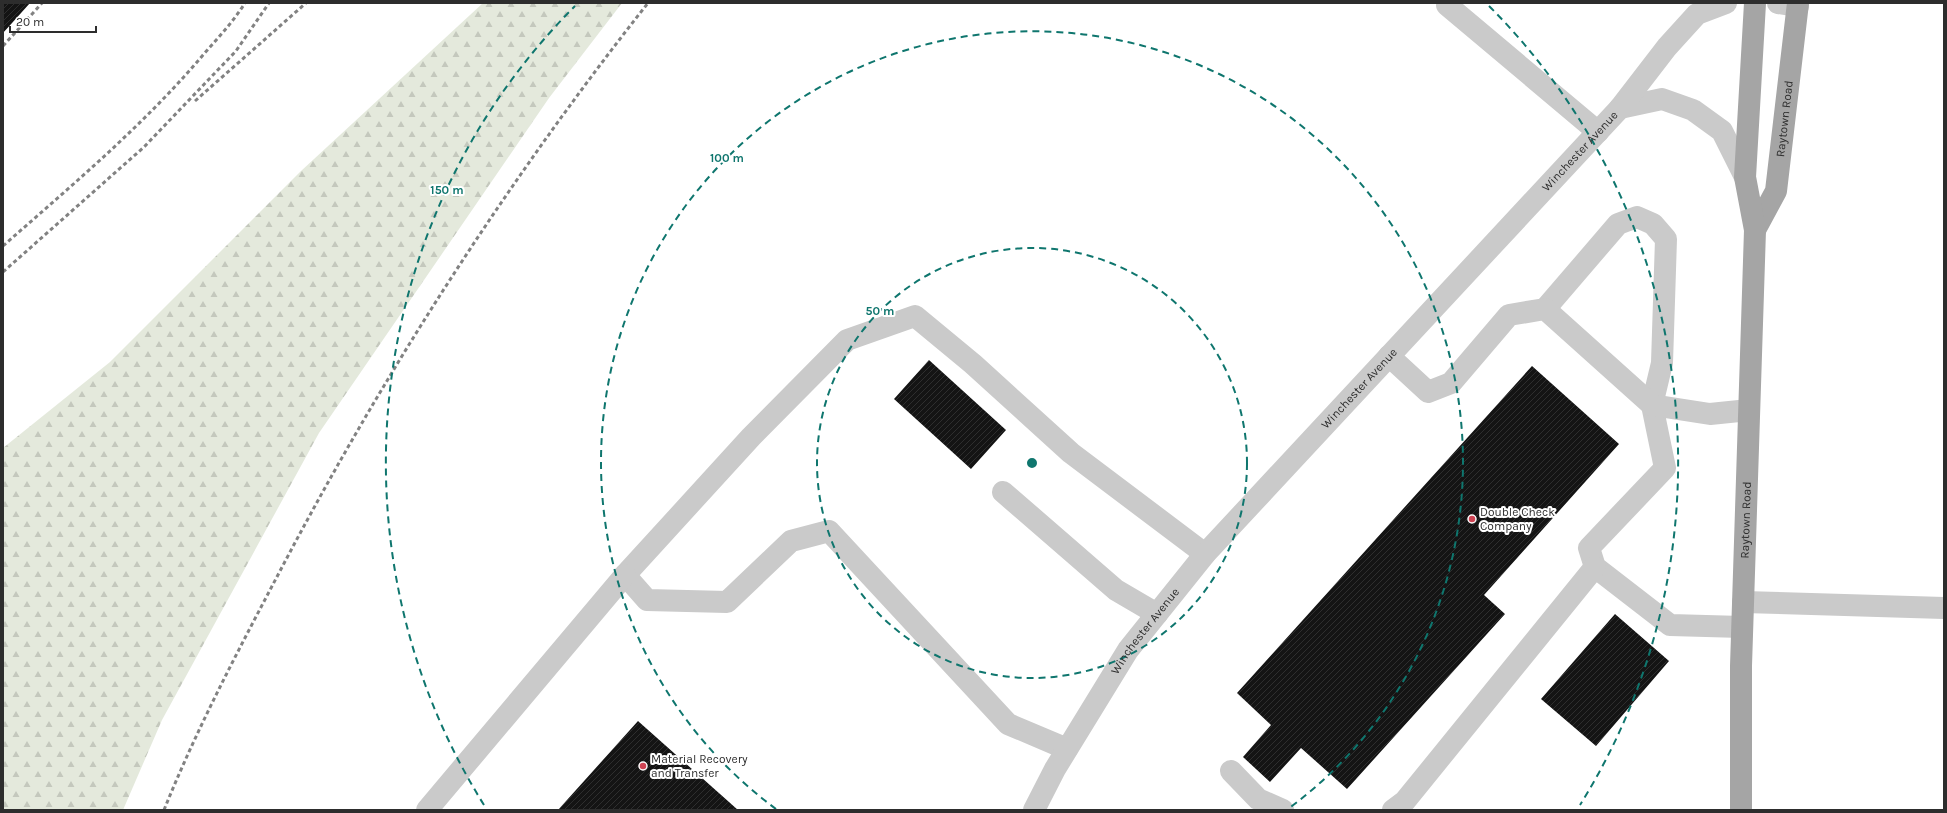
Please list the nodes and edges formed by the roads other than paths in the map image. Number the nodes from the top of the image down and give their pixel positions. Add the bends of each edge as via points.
1 (1449, 3) edge
2 (1726, 3) edge
3 (1755, 3) edge
4 (1791, 4) edge
5 (1620, 108) junction
6 (1598, 132) junction
7 (1745, 177) junction
8 (1755, 230) junction
9 (1545, 309) junction
10 (1389, 356) junction
11 (1652, 404) junction
12 (1749, 410) junction
13 (1003, 492) dead end
14 (1205, 554) junction
15 (1595, 567) junction
16 (626, 575) junction
17 (1743, 602) junction
18 (1944, 608) edge
19 (1157, 614) junction
20 (1742, 628) junction
21 (1068, 749) junction
22 (1231, 771) dead end
23 (427, 810) edge
24 (1034, 810) edge
25 (1283, 810) edge
26 (1393, 810) edge
27 (1741, 810) edge

1 - 6 street via 1447,5
2 - 5 street, Winchester Avenue via 1697,14 1667,47
3 - 7 main road, Raytown Road
4 - 8 main road, Raytown Road via 1776,191
5 - 6 street, Winchester Avenue
5 - 7 street via 1662,99 1693,110 1722,131
6 - 10 street, Winchester Avenue
7 - 8 main road, Raytown Road
8 - 12 main road, Raytown Road
9 - 10 street via 1509,314 1451,383 1428,392
9 - 11 street
9 - 11 street via 1618,224 1637,217 1653,224 1666,239 1662,363
10 - 14 street, Winchester Avenue
11 - 12 street via 1710,414
11 - 15 street via 1665,468 1589,548
12 - 17 main road, Raytown Road
13 - 19 street via 1116,590
14 - 16 street via 1071,452 915,316 847,340 751,437
14 - 19 street, Winchester Avenue
15 - 20 street via 1670,625
15 - 26 street via 1405,801
16 - 21 street via 647,600 727,602 791,542 829,531 1008,724
16 - 23 street
17 - 18 street
17 - 20 main road, Raytown Road
19 - 21 street, Winchester Avenue via 1128,650
20 - 27 main road, Raytown Road
21 - 24 street, Winchester Avenue
22 - 25 street via 1258,799

